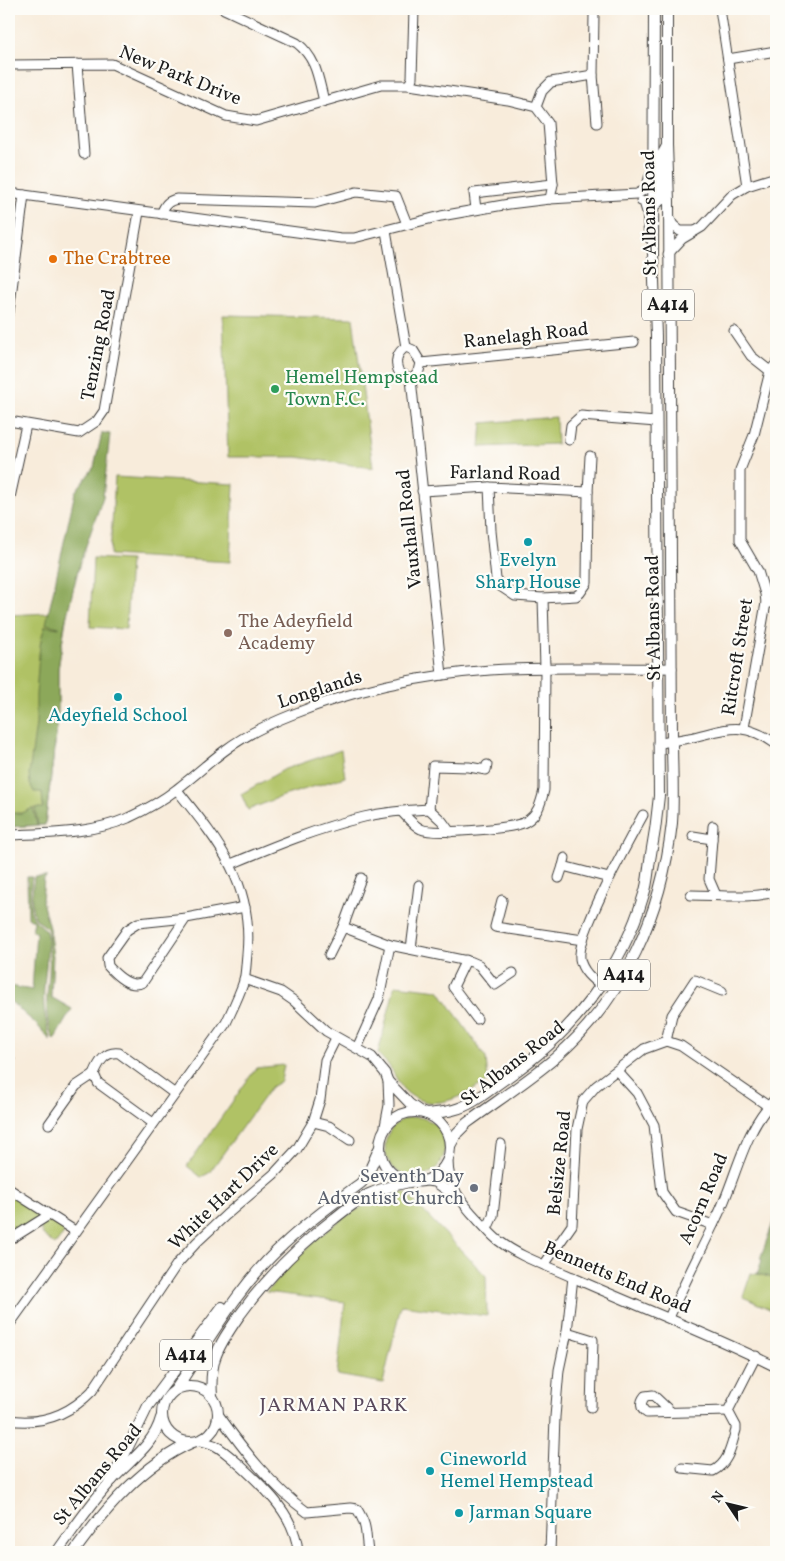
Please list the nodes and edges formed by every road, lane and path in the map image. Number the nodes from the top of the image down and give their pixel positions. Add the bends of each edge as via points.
1 (224, 9) edge
2 (414, 9) edge
3 (654, 9) edge
4 (668, 9) edge
5 (720, 9) edge
6 (594, 16) dead end
7 (776, 51) edge
8 (728, 59) junction
9 (77, 64) junction
10 (9, 65) edge
11 (593, 75) junction
12 (408, 85) junction
13 (324, 101) junction
14 (536, 107) junction
15 (597, 123) dead end
16 (667, 145) junction
17 (653, 150) junction
18 (84, 154) dead end
19 (776, 177) edge
20 (552, 184) junction
21 (747, 186) junction
22 (9, 193) edge
23 (24, 195) junction
24 (631, 196) junction
25 (550, 199) junction
26 (649, 204) junction
27 (476, 209) junction
28 (139, 212) junction
29 (161, 214) junction
30 (668, 216) junction
31 (407, 224) junction
32 (386, 231) junction
33 (697, 231) junction
34 (668, 254) junction
35 (9, 312) edge
36 (734, 331) dead end
37 (634, 342) dead end
38 (406, 347) junction
39 (421, 363) junction
40 (773, 368) edge
41 (411, 379) junction
42 (9, 421) edge
43 (656, 422) junction
44 (26, 425) junction
45 (569, 440) dead end
46 (590, 456) dead end
47 (489, 487) junction
48 (422, 491) junction
49 (588, 492) junction
50 (9, 502) edge
51 (543, 598) junction
52 (766, 603) junction
53 (776, 603) edge
54 (545, 668) junction
55 (658, 668) junction
56 (672, 668) junction
57 (442, 675) junction
58 (744, 728) junction
59 (672, 740) junction
60 (658, 744) junction
61 (776, 744) edge
62 (487, 765) dead end
63 (177, 790) junction
64 (428, 808) junction
65 (401, 811) junction
66 (643, 815) dead end
67 (713, 826) dead end
68 (450, 832) junction
69 (9, 835) edge
70 (693, 836) dead end
71 (712, 839) junction
72 (230, 864) junction
73 (361, 878) dead end
74 (559, 878) dead end
75 (610, 878) junction
76 (419, 885) dead end
77 (776, 892) edge
78 (690, 895) dead end
79 (716, 895) junction
80 (502, 900) dead end
81 (245, 908) junction
82 (186, 918) junction
83 (343, 927) junction
84 (583, 940) junction
85 (390, 945) junction
86 (411, 949) junction
87 (329, 955) dead end
88 (466, 960) junction
89 (514, 973) dead end
90 (244, 979) junction
91 (601, 986) junction
92 (722, 991) dead end
93 (477, 1018) dead end
94 (336, 1038) junction
95 (666, 1041) junction
96 (357, 1048) junction
97 (9, 1056) edge
98 (9, 1065) edge
99 (617, 1071) junction
100 (94, 1074) junction
101 (388, 1081) junction
102 (175, 1094) junction
103 (776, 1098) edge
104 (768, 1106) junction
105 (425, 1114) junction
106 (313, 1122) junction
107 (153, 1123) junction
108 (49, 1124) dead end
109 (386, 1126) junction
110 (350, 1140) dead end
111 (451, 1144) junction
112 (501, 1144) dead end
113 (379, 1149) junction
114 (448, 1161) junction
115 (426, 1181) junction
116 (409, 1182) junction
117 (9, 1190) edge
118 (460, 1199) junction
119 (49, 1216) junction
120 (713, 1225) junction
121 (486, 1229) junction
122 (75, 1231) junction
123 (9, 1237) edge
124 (282, 1246) junction
125 (544, 1265) junction
126 (573, 1277) junction
127 (669, 1318) junction
128 (9, 1325) edge
129 (567, 1332) junction
130 (756, 1356) junction
131 (776, 1367) edge
132 (176, 1389) junction
133 (212, 1396) junction
134 (591, 1406) dead end
135 (728, 1410) junction
136 (671, 1412) dead end
137 (218, 1414) junction
138 (162, 1417) junction
139 (9, 1420) edge
140 (197, 1441) junction
141 (682, 1468) dead end
142 (112, 1480) junction
143 (80, 1547) edge
144 (57, 1552) edge
145 (74, 1552) edge
146 (298, 1552) edge
147 (368, 1552) edge
148 (550, 1552) edge

1 - 13 street via 297,43 307,51 314,63
2 - 12 street via 412,78
3 - 17 main road, St Albans Road / A414
4 - 16 main road, St Albans Road / A414
5 - 8 street
6 - 11 street
7 - 8 street
8 - 21 street
9 - 10 street, New Park Drive
9 - 13 street, New Park Drive via 112,64 226,116 256,121
9 - 18 street
11 - 14 street via 551,82 542,91
11 - 15 street
12 - 13 street, New Park Drive via 381,86
12 - 14 street, New Park Drive
14 - 20 street via 548,123
16 - 26 street via 662,154 661,200 660,203
16 - 30 main road, St Albans Road / A414
17 - 24 street via 649,184 642,193
17 - 26 main road, St Albans Road / A414
19 - 21 street
20 - 25 street
20 - 27 street via 474,193
21 - 33 street via 727,198
22 - 23 street
23 - 28 street
23 - 35 street
24 - 25 street
24 - 26 street
25 - 27 street
26 - 43 main road, St Albans Road / A414 via 656,336
27 - 31 street
28 - 29 street
28 - 44 street, Tenzing Road via 104,411 97,421 79,433
29 - 31 street via 169,200 177,199 315,203 356,192 396,196
29 - 32 street via 341,238
30 - 33 street via 680,231
30 - 34 main road, St Albans Road / A414
31 - 32 street
32 - 38 street
33 - 34 street via 682,239
34 - 56 main road, St Albans Road / A414
36 - 40 street via 752,356
37 - 39 street, Ranelagh Road
38 - 39 street via 413,350
38 - 41 street via 399,353 396,364 399,372
39 - 41 street
40 - 52 street, Ritcroft Street via 754,435 740,470 740,540 758,571
41 - 48 street, Vauxhall Road
42 - 44 street, Tenzing Road
43 - 45 street via 581,416 571,425
43 - 55 main road, St Albans Road / A414
44 - 50 street
46 - 49 street, Farland Road
47 - 48 street, Farland Road
47 - 49 street, Farland Road
47 - 51 street, Farland Road via 496,579 500,586 515,596
48 - 57 street, Vauxhall Road
49 - 51 street, Farland Road via 587,583 576,596
51 - 54 street
52 - 53 street
52 - 58 street, Ritcroft Street
54 - 55 street, Longlands
54 - 57 street, Longlands
54 - 68 street via 544,790 540,806 524,824
55 - 56 street, Longlands
55 - 60 main road, St Albans Road / A414
56 - 59 main road, St Albans Road / A414
57 - 63 street, Longlands via 361,692 270,724 226,750
58 - 59 street via 721,729
58 - 61 street
59 - 60 street
59 - 111 main road, St Albans Road / A414 via 672,822 666,858 653,911 633,960 604,1005 571,1043 467,1123
60 - 91 main road, St Albans Road / A414 via 658,816 645,892 624,945
62 - 64 street via 486,770 433,766
63 - 69 street, Longlands via 148,808 106,826
63 - 72 street
64 - 65 street
64 - 68 street
65 - 68 street via 421,829
65 - 72 street via 331,826
66 - 75 street
67 - 71 street
70 - 71 street
71 - 79 street via 709,879
72 - 81 street
73 - 83 street
74 - 75 street via 564,862
75 - 84 street
76 - 86 street
77 - 79 street
78 - 79 street
80 - 84 street via 495,928
81 - 82 street
81 - 90 street via 249,940
82 - 82 street via 132,926 107,958 108,966 131,984 140,984
83 - 85 street
83 - 87 street
84 - 91 street via 579,958 582,967
85 - 86 street
85 - 96 street via 379,998
86 - 88 street
88 - 89 street via 479,965 496,985
88 - 93 street via 453,987
90 - 94 street via 281,992
90 - 102 street via 226,1024
91 - 105 main road, St Albans Road / A414 via 575,1019 517,1071 462,1107
92 - 95 street via 695,980 672,1015
94 - 96 street
94 - 106 street, White Hart Drive via 326,1060
95 - 99 street, Belsize Road via 644,1049
95 - 104 street via 681,1046
96 - 101 street via 372,1057
97 - 98 street
99 - 120 street via 636,1093 654,1126 662,1192 676,1212
99 - 125 street, Belsize Road via 596,1086 583,1101 577,1129 572,1225
100 - 102 street via 104,1057 112,1052 119,1053
100 - 107 street via 98,1083
100 - 108 street via 76,1086
101 - 105 street via 410,1104
101 - 109 street
102 - 107 street
103 - 104 street, Acorn Road
104 - 120 street, Acorn Road via 746,1143
105 - 109 main road via 405,1113
105 - 111 main road via 442,1123
106 - 110 street via 329,1126
106 - 139 street, White Hart Drive via 287,1162 197,1242 177,1264 84,1399 64,1414 21,1422
107 - 122 street
109 - 113 main road
111 - 114 main road
112 - 121 street via 493,1216
113 - 116 main road via 388,1170
113 - 124 main road, A414 via 361,1183
114 - 115 main road via 439,1174
114 - 118 street, Bennetts End Road via 450,1180
115 - 116 main road
115 - 118 street, Bennetts End Road via 435,1182
116 - 133 main road, A414 via 381,1189 354,1203 284,1261 249,1302 223,1341 212,1368
117 - 119 street
118 - 121 street, Bennetts End Road
119 - 122 street
119 - 123 street
120 - 127 street, Acorn Road
121 - 125 street, Bennetts End Road via 505,1244
122 - 128 street
124 - 132 main road, A414 via 231,1305
124 - 142 main road, A414 via 231,1296 154,1398
125 - 126 street, Bennetts End Road
126 - 127 street, Bennetts End Road
126 - 129 street
127 - 130 street, Bennetts End Road
129 - 134 street via 593,1340
129 - 148 street via 556,1408
130 - 131 street, Bennetts End Road
130 - 135 street
132 - 133 main road via 191,1385 206,1390
132 - 138 main road via 166,1398
133 - 137 main road
135 - 136 street
135 - 141 street via 736,1430 723,1464 713,1471
137 - 140 main road via 213,1430
137 - 147 street via 243,1450 292,1502 307,1512 356,1509 364,1520
138 - 140 main road via 164,1426 176,1439
138 - 142 main road, St Albans Road / A414 via 151,1440
140 - 143 main road, St Albans Road via 173,1452 142,1474 110,1507
140 - 146 street via 215,1446 260,1484 280,1507 292,1529
142 - 144 main road, St Albans Road / A414
143 - 145 main road, St Albans Road

